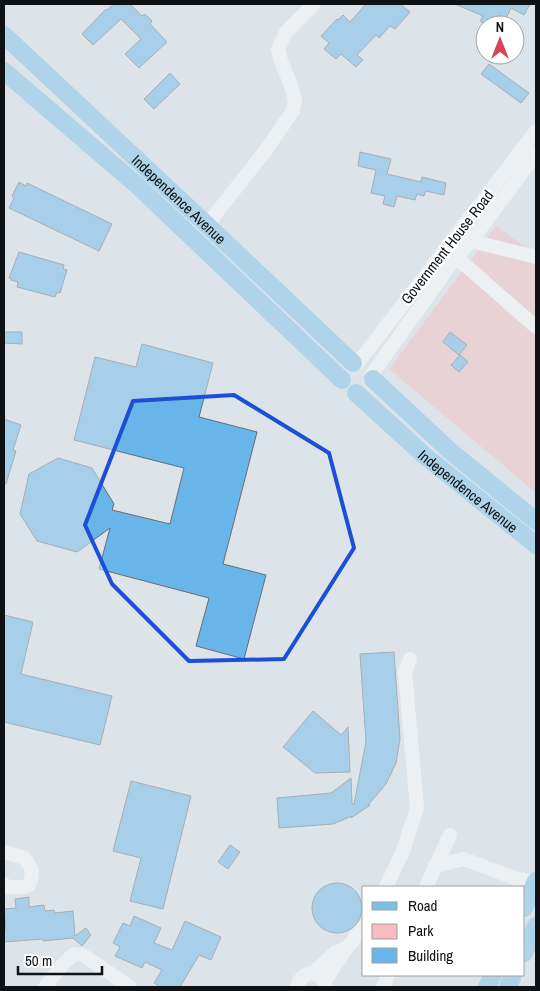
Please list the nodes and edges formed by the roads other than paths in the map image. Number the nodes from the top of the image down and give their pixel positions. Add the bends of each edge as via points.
1 (314, 4) edge
2 (4, 35) edge
3 (4, 71) edge
4 (536, 132) edge
5 (536, 154) edge
6 (207, 225) junction
7 (470, 241) junction
8 (456, 257) junction
9 (536, 257) edge
10 (536, 327) edge
11 (355, 363) junction
12 (372, 376) junction
13 (342, 380) junction
14 (356, 393) junction
15 (536, 522) edge
16 (536, 545) edge
17 (410, 658) dead end
18 (4, 852) edge
19 (464, 859) junction
20 (435, 866) junction
21 (536, 881) edge
22 (4, 884) edge
23 (386, 886) edge
24 (426, 886) edge
25 (525, 906) edge
26 (536, 926) edge
27 (362, 929) edge
28 (525, 951) edge
29 (321, 980) edge
30 (45, 987) edge
31 (130, 987) edge
32 (297, 987) edge

1 - 6 street via 286,32 278,49 295,101 293,111
2 - 6 main road, Independence Avenue
3 - 13 main road, Independence Avenue via 138,186
4 - 11 street, Government House Road
5 - 7 street, Government House Road
6 - 11 main road, Independence Avenue
7 - 8 street, Government House Road
7 - 9 street
8 - 10 street
8 - 12 street, Government House Road
11 - 12 main road via 367,366
11 - 13 main road via 343,372
12 - 14 main road via 367,390
12 - 15 main road, Independence Avenue via 450,451
13 - 14 main road via 347,389
14 - 16 main road, Independence Avenue via 425,456
17 - 23 street via 405,672 417,808 403,851
18 - 22 street via 25,858 33,876 29,885 23,887
19 - 20 street
19 - 20 street via 450,836
19 - 21 street via 517,878
20 - 24 street
21 - 25 main road
26 - 28 main road
27 - 29 street
29 - 32 street via 304,975
30 - 31 street via 74,954 89,959

